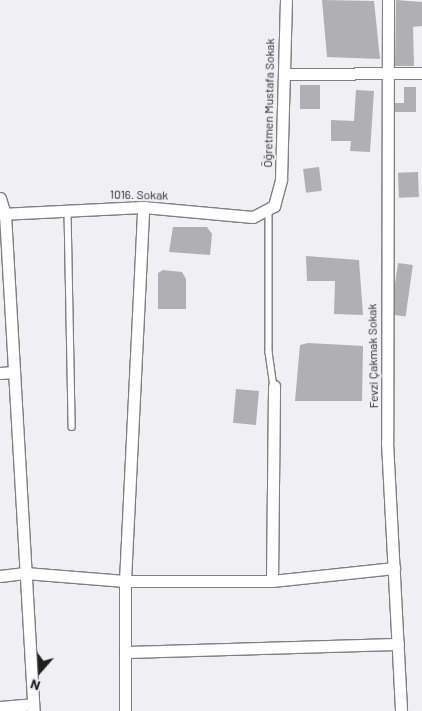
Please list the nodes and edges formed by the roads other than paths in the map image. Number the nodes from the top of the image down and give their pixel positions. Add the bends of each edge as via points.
1 (286, 0) edge
2 (388, 0) edge
3 (387, 73) junction
4 (422, 73) edge
5 (284, 74) junction
6 (0, 198) edge
7 (143, 207) junction
8 (272, 207) junction
9 (68, 211) junction
10 (2, 214) edge
11 (14, 372) junction
12 (0, 373) edge
13 (274, 386) joint
14 (72, 427) dead end
15 (394, 568) junction
16 (25, 573) junction
17 (0, 576) edge
18 (125, 581) junction
19 (272, 581) junction
20 (398, 644) junction
21 (125, 652) junction
22 (0, 707) edge
23 (33, 707) edge
24 (125, 711) edge
25 (401, 711) edge

1 - 5 street, Öğretmen Mustafa Sokak
2 - 3 street, Fevzi Çakmak Sokak
3 - 4 street
3 - 5 street
3 - 15 street, Fevzi Çakmak Sokak via 388,442
5 - 8 street, Öğretmen Mustafa Sokak via 281,179
6 - 10 street
7 - 8 street, 1016. Sokak via 253,217
7 - 9 street, 1016. Sokak
7 - 18 street
8 - 13 lane via 269,352
9 - 10 street, 1016. Sokak
9 - 14 lane
10 - 11 street
11 - 12 street
11 - 16 street
13 - 19 street
15 - 19 street
15 - 20 street, Fevzi Çakmak Sokak
16 - 17 street
16 - 18 street
16 - 23 street
18 - 19 street
18 - 21 street
20 - 21 street
20 - 25 street, Fevzi Çakmak Sokak
21 - 24 street
22 - 23 street

